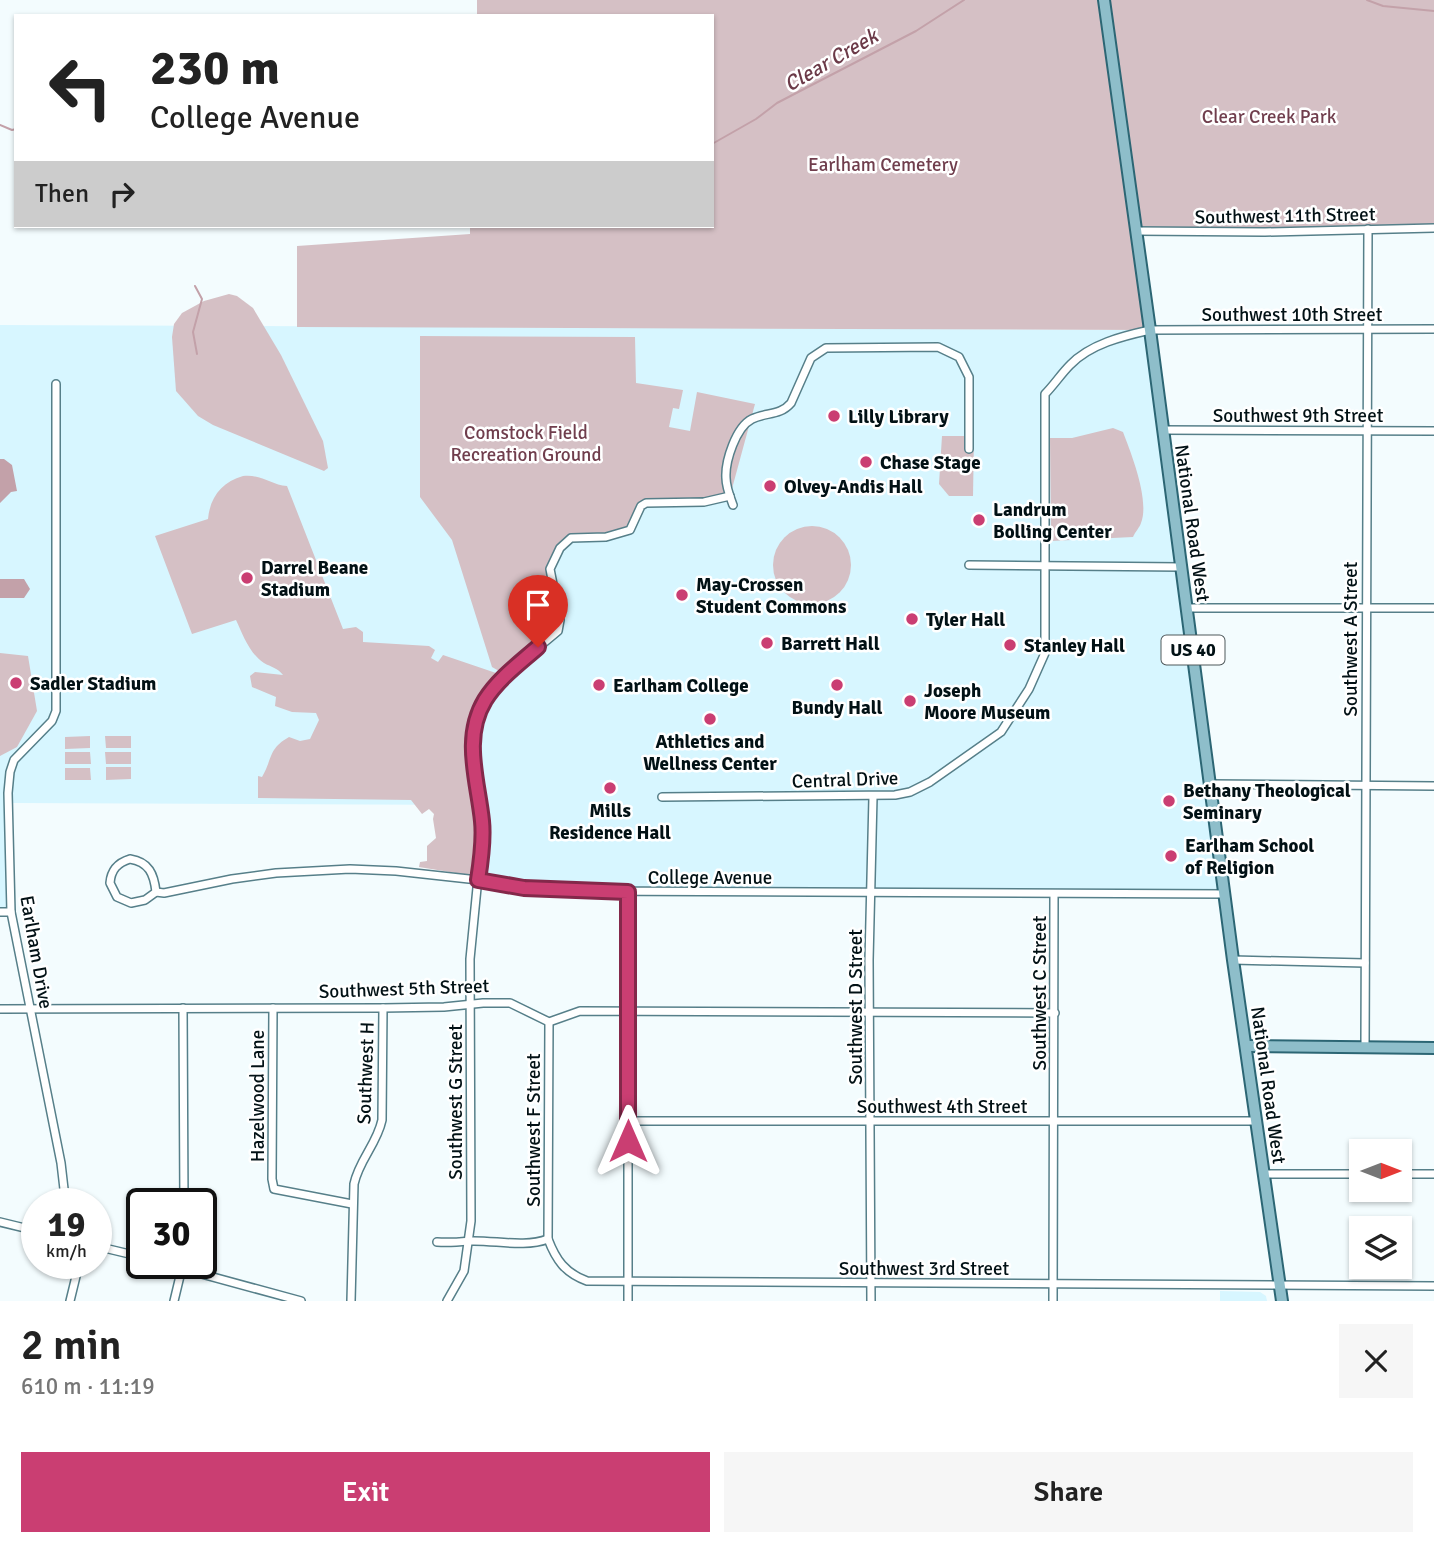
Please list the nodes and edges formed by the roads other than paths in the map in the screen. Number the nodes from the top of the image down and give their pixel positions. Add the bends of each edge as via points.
1 (1104, 0) edge
2 (1434, 228) edge
3 (1368, 229) junction
4 (1136, 231) junction
5 (1367, 329) junction
6 (1434, 329) edge
7 (1150, 330) junction
8 (56, 384) dead end
9 (1163, 430) junction
10 (1367, 430) junction
11 (1434, 431) edge
12 (969, 449) dead end
13 (730, 496) junction
14 (733, 505) dead end
15 (968, 565) dead end
16 (1045, 566) junction
17 (1181, 567) junction
18 (1366, 607) junction
19 (1187, 608) junction
20 (1434, 608) edge
21 (1211, 784) junction
22 (1366, 786) junction
23 (1434, 786) edge
24 (4, 793) edge
25 (662, 797) dead end
26 (873, 797) junction
27 (478, 880) junction
28 (156, 892) junction
29 (628, 892) junction
30 (871, 894) junction
31 (1054, 894) junction
32 (1225, 894) junction
33 (0, 912) edge
34 (11, 912) junction
35 (1233, 960) junction
36 (1365, 963) junction
37 (470, 1004) junction
38 (183, 1008) junction
39 (274, 1008) junction
40 (383, 1008) junction
41 (0, 1009) edge
42 (31, 1009) junction
43 (628, 1010) junction
44 (870, 1012) junction
45 (1055, 1013) junction
46 (549, 1021) junction
47 (1247, 1046) junction
48 (1365, 1048) junction
49 (1434, 1048) edge
50 (629, 1121) junction
51 (1256, 1121) junction
52 (871, 1122) junction
53 (1054, 1122) junction
54 (1264, 1174) junction
55 (1349, 1174) edge
56 (1412, 1174) edge
57 (1434, 1174) edge
58 (64, 1188) edge
59 (184, 1188) edge
60 (352, 1204) junction
61 (0, 1222) edge
62 (21, 1227) edge
63 (548, 1239) junction
64 (469, 1241) junction
65 (437, 1242) dead end
66 (75, 1279) edge
67 (179, 1279) edge
68 (217, 1279) edge
69 (628, 1283) junction
70 (871, 1284) junction
71 (1053, 1284) junction
72 (1280, 1285) junction
73 (1434, 1286) edge
74 (269, 1297) edge
75 (70, 1301) edge
76 (174, 1301) edge
77 (301, 1301) edge
78 (351, 1301) edge
79 (447, 1301) edge
80 (628, 1301) edge
81 (871, 1301) edge
82 (1053, 1301) edge
83 (1282, 1301) edge

1 - 4 main road, National Road West / US 40
2 - 3 street, Southwest 11th Street
3 - 4 street, Southwest 11th Street
3 - 5 street, Southwest A Street
4 - 7 main road, National Road West / US 40
5 - 6 street, Southwest 10th Street
5 - 7 street, Southwest 10th Street
5 - 10 street, Southwest A Street
7 - 9 main road, National Road West / US 40
7 - 16 street, Southwest 10th Street via 1098,346 1071,363 1045,394
8 - 24 street, Earlham Drive via 56,711 14,760
9 - 10 street, Southwest 9th Street
9 - 17 main road, National Road West / US 40
10 - 11 street, Southwest 9th Street
10 - 18 street, Southwest A Street
12 - 13 street via 970,377 959,358 938,347 826,348 811,358 786,409 750,420 742,428 726,478
13 - 14 street
13 - 27 street, Southwest G Street via 704,502 646,503 630,530 606,537 571,538 560,548 550,569 558,631 496,685 484,701 476,727 473,760 483,823
15 - 16 street
16 - 17 street
16 - 26 street, Central Drive via 1045,653 1029,690 1001,732 930,782 910,792
17 - 19 main road, National Road West / US 40
18 - 19 street
18 - 20 street
18 - 22 street, Southwest A Street
19 - 21 main road, National Road West / US 40
21 - 22 street
21 - 32 main road, National Road West / US 40
22 - 23 street
22 - 36 street, Southwest A Street
24 - 34 street, Earlham Drive
25 - 26 street, Central Drive
26 - 30 street, Southwest D Street
27 - 28 street, College Avenue via 396,871 323,870
27 - 29 street, College Avenue via 524,888
27 - 37 street, Southwest G Street
28 - 28 street, College Avenue via 153,875 141,862 125,861 112,872 111,888 122,901 134,903
29 - 30 street, College Avenue
29 - 43 street
30 - 31 street, College Avenue
30 - 44 street, Southwest D Street
31 - 32 street, College Avenue
31 - 45 street, Southwest C Street
32 - 35 main road, National Road West / US 40
33 - 34 street
34 - 42 street, Earlham Drive
35 - 36 street
35 - 47 main road, National Road West / US 40
36 - 48 street, Southwest A Street
37 - 40 street, Southwest 5th Street
37 - 46 street, Southwest 5th Street via 510,1003
37 - 64 street, Southwest G Street
38 - 39 street, Southwest 5th Street
38 - 42 street, Southwest 5th Street
38 - 59 street
39 - 40 street, Southwest 5th Street
39 - 60 street, Hazelwood Lane via 274,1189
40 - 60 street, Southwest H via 382,1120 376,1140 358,1168
41 - 42 street, Southwest 5th Street
42 - 58 street, Earlham Drive
43 - 44 street
43 - 46 street via 580,1011
43 - 50 street
44 - 45 street
44 - 52 street, Southwest D Street
45 - 53 street, Southwest C Street
46 - 63 street, Southwest F Street
47 - 48 main road
47 - 51 main road, National Road West / US 40
48 - 49 main road
50 - 52 street, Southwest 4th Street
50 - 69 street
51 - 53 street, Southwest 4th Street
51 - 54 main road, National Road West / US 40
52 - 53 street, Southwest 4th Street
52 - 70 street, Southwest D Street
53 - 71 street, Southwest C Street
54 - 55 street
54 - 72 main road, National Road West / US 40
56 - 57 street
60 - 78 street, Southwest H
61 - 62 street
63 - 64 street
63 - 69 street, Southwest 3rd Street via 561,1265 574,1276
64 - 65 street
64 - 79 street, Southwest G Street via 464,1271
66 - 75 street
67 - 76 street
68 - 74 street
69 - 70 street, Southwest 3rd Street
69 - 80 street
70 - 71 street, Southwest 3rd Street
70 - 81 street, Southwest D Street
71 - 72 street, Southwest 3rd Street
71 - 82 street, Southwest C Street
72 - 73 street, Southwest 3rd Street
72 - 83 main road, National Road West / US 40
74 - 77 street

